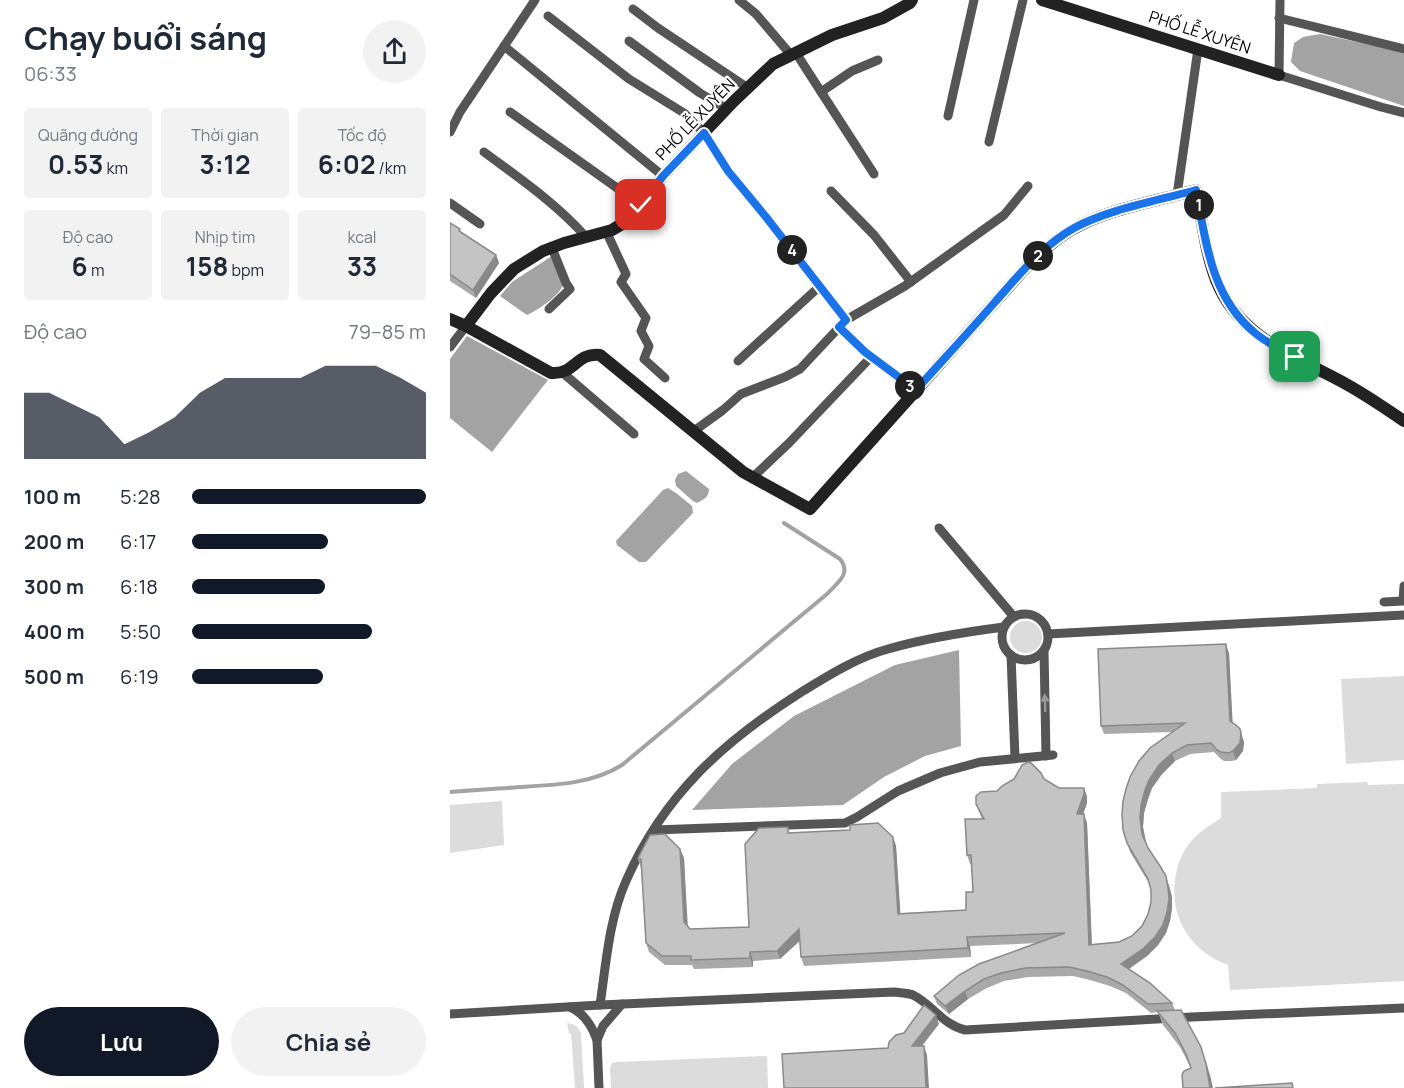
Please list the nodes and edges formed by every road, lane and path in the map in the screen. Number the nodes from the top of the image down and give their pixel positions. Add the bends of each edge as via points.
1 (535, 0) edge
2 (739, 0) edge
3 (912, 0) edge
4 (974, 0) edge
5 (1023, 0) edge
6 (1042, 0) edge
7 (1280, 0) edge
8 (633, 9) dead end
9 (548, 16) dead end
10 (1279, 18) junction
11 (628, 40) dead end
12 (504, 46) junction
13 (1198, 49) junction
14 (1404, 49) edge
15 (793, 54) junction
16 (878, 60) dead end
17 (1279, 75) junction
18 (748, 88) junction
19 (821, 92) junction
20 (727, 109) junction
21 (510, 112) dead end
22 (1404, 113) edge
23 (948, 116) dead end
24 (450, 132) edge
25 (704, 133) junction
26 (989, 142) dead end
27 (484, 152) dead end
28 (874, 174) dead end
29 (663, 176) junction
30 (1028, 186) dead end
31 (831, 191) dead end
32 (1177, 195) junction
33 (450, 203) edge
34 (641, 205) junction
35 (480, 224) dead end
36 (606, 231) junction
37 (586, 237) junction
38 (552, 248) junction
39 (911, 282) junction
40 (820, 286) junction
41 (549, 309) dead end
42 (450, 319) edge
43 (842, 323) junction
44 (466, 326) junction
45 (450, 347) edge
46 (871, 357) junction
47 (738, 361) dead end
48 (563, 372) junction
49 (664, 378) dead end
50 (916, 390) junction
51 (1404, 421) edge
52 (694, 431) junction
53 (634, 434) dead end
54 (753, 477) junction
55 (939, 528) dead end
56 (1404, 586) edge
57 (1384, 602) dead end
58 (1404, 615) edge
59 (1014, 617) junction
60 (1004, 627) junction
61 (1048, 634) junction
62 (1044, 650) junction
63 (1011, 655) junction
64 (1015, 758) junction
65 (654, 830) junction
66 (622, 1004) junction
67 (600, 1005) junction
68 (570, 1007) junction
69 (1404, 1008) edge
70 (450, 1014) edge
71 (597, 1040) junction
72 (599, 1088) edge

1 - 12 street
2 - 15 street
3 - 15 street, PHỐ LỄ XUYÊN via 884,18 832,35
4 - 23 street
5 - 26 street
6 - 13 street, PHỐ LỄ XUYÊN
7 - 10 street
8 - 18 street
9 - 25 street via 629,79 684,113
10 - 14 street
10 - 17 street
11 - 20 street
12 - 24 street
12 - 29 street
13 - 17 street, PHỐ LỄ XUYÊN
13 - 32 street
15 - 18 street, PHỐ LỄ XUYÊN via 773,64
15 - 19 street
16 - 19 street via 852,71
17 - 22 street
18 - 20 street, PHỐ LỄ XUYÊN
19 - 28 street
20 - 25 street, PHỐ LỄ XUYÊN
21 - 34 street
25 - 29 street, PHỐ LỄ XUYÊN
25 - 40 street via 728,171
27 - 37 street
29 - 34 street, PHỐ LỄ XUYÊN
30 - 39 street via 1004,214
31 - 39 street via 874,235
32 - 50 street via 1092,219 1052,243
32 - 51 street via 1196,190 1216,280 1243,322 1272,344
33 - 35 street
34 - 36 street, PHỐ LỄ XUYÊN via 632,218
36 - 37 street, PHỐ LỄ XUYÊN
36 - 49 street via 626,274 621,282 646,318 641,331 649,346 644,359
37 - 38 street, PHỐ LỄ XUYÊN
38 - 41 street via 570,289
38 - 44 street, PHỐ LỄ XUYÊN via 514,269
39 - 43 street
40 - 43 street
40 - 47 street
42 - 44 street
43 - 46 street
43 - 52 street via 800,369 741,394
44 - 45 street
44 - 48 street via 551,373
46 - 50 street
46 - 54 street
48 - 52 street via 582,358 600,355
48 - 53 street
50 - 54 street via 810,509
52 - 54 street
55 - 59 street
56 - 57 street via 1403,601
58 - 61 street
59 - 60 street
59 - 61 street via 1035,616 1045,624
60 - 63 street via 1003,641
60 - 65 street via 887,649 814,684 718,753 690,780
61 - 62 street
62 - 63 street via 1029,659
64 -> 62 street via 1049,755
63 - 64 street
64 - 65 street via 940,773 898,791 845,823
65 - 67 street via 626,882 616,913
66 - 67 street
66 - 69 street via 894,992 913,995 949,1023 965,1030
66 - 71 street via 603,1026
67 - 68 street
68 - 70 street
68 - 71 street via 587,1021
71 - 72 street

